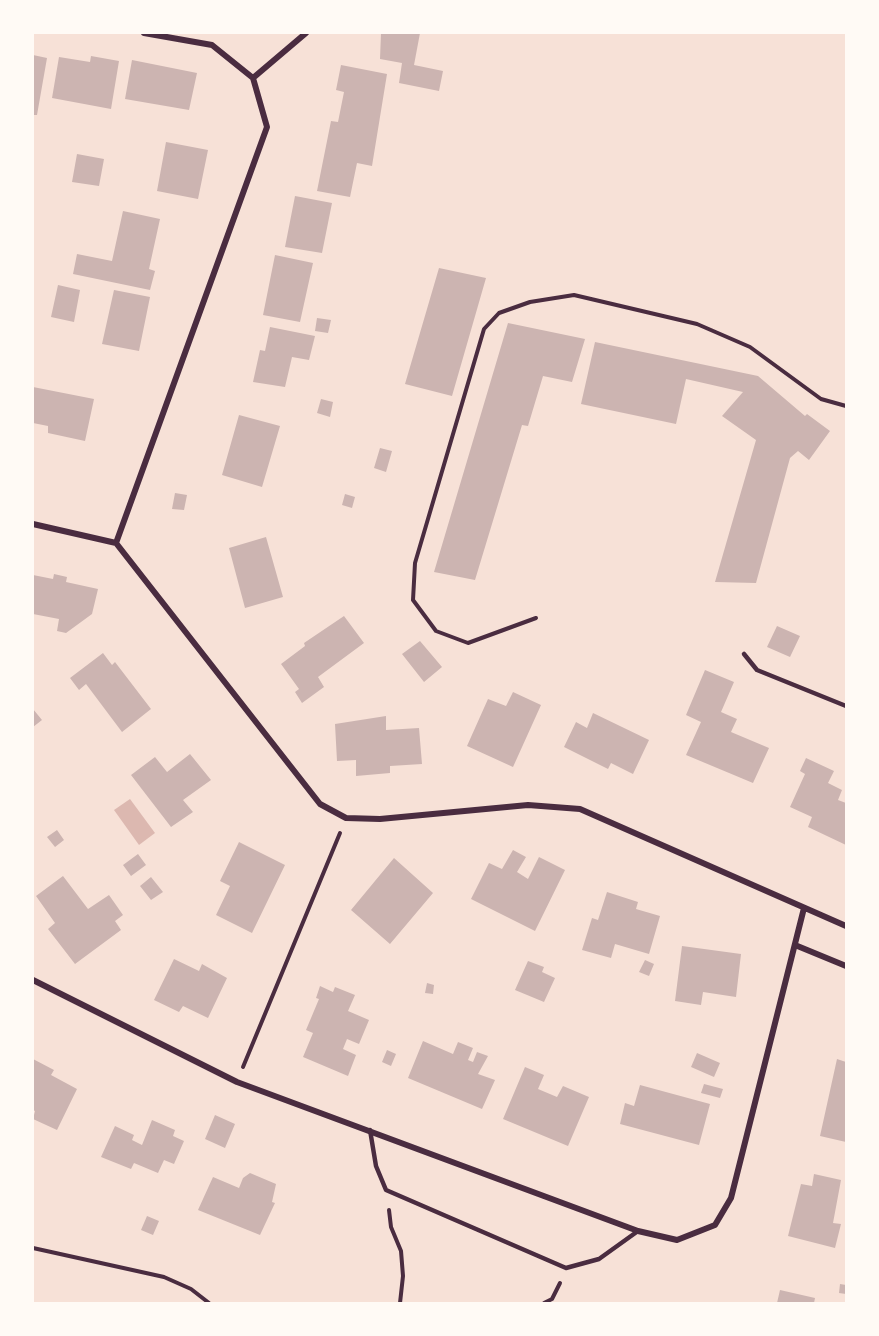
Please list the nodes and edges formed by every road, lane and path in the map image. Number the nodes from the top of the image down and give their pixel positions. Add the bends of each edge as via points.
1 (144, 33) edge
2 (306, 33) edge
3 (253, 78) junction
4 (846, 406) edge
5 (33, 524) edge
6 (116, 543) junction
7 (536, 618) dead end
8 (744, 654) dead end
9 (846, 706) edge
10 (345, 819) junction
11 (804, 908) junction
12 (846, 926) edge
13 (795, 945) junction
14 (846, 966) edge
15 (33, 980) edge
16 (237, 1082) junction
17 (370, 1130) junction
18 (386, 1190) junction
19 (638, 1231) junction
20 (33, 1248) edge
21 (566, 1268) junction
22 (209, 1303) edge
23 (400, 1303) edge
24 (544, 1303) edge

1 - 3 street via 212,45
2 - 3 street
3 - 6 street via 267,127
4 - 7 path via 821,399 750,347 697,324 574,295 499,312 484,329 415,563 413,600 436,631 468,643
5 - 6 street
6 - 10 street via 320,804
8 - 9 lane via 757,670
10 - 11 street via 528,805 579,809
10 - 16 path
11 - 12 street
11 - 13 street
13 - 14 street
13 - 19 street via 731,1198 715,1225 677,1240
15 - 16 street
16 - 17 street
17 - 18 lane via 376,1166
17 - 19 street
18 - 21 lane
18 - 23 path via 391,1227 401,1251
19 - 21 lane via 599,1259
20 - 22 path via 164,1277 191,1289
21 - 24 path via 552,1299

